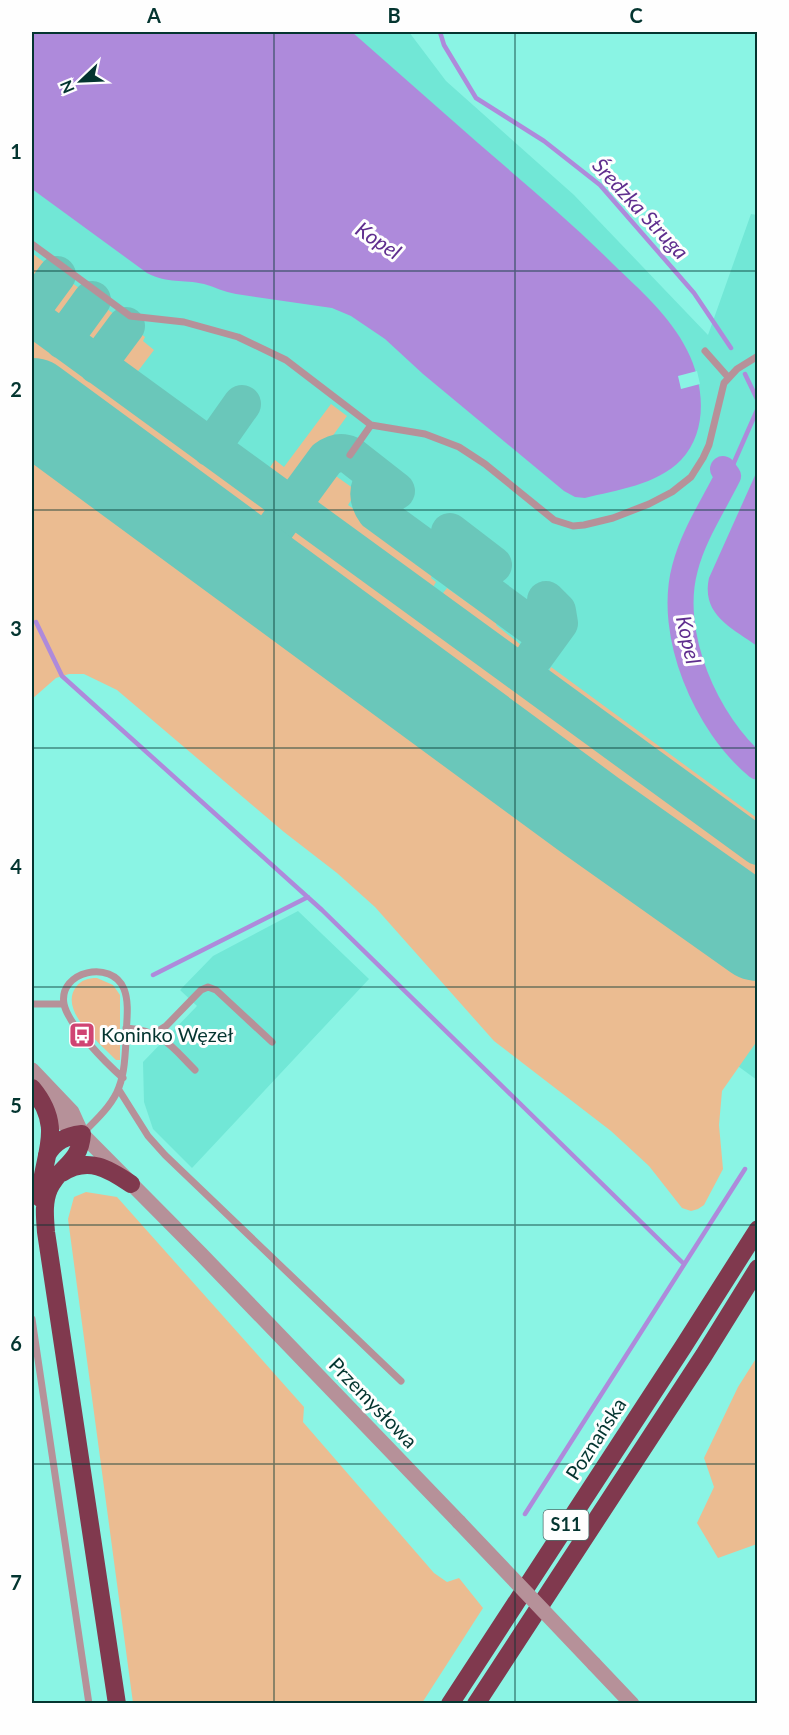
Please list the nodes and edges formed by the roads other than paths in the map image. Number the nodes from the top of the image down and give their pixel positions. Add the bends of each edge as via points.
1 (32, 244) edge
2 (705, 351) dead end
3 (758, 356) edge
4 (728, 377) junction
5 (371, 425) junction
6 (350, 455) dead end
7 (32, 1004) edge
8 (64, 1004) junction
9 (126, 1028) junction
10 (155, 1033) junction
11 (272, 1042) dead end
12 (32, 1070) edge
13 (195, 1070) dead end
14 (123, 1078) junction
15 (32, 1088) edge
16 (119, 1090) junction
17 (82, 1134) junction
18 (47, 1155) junction
19 (61, 1174) junction
20 (131, 1184) junction
21 (758, 1228) edge
22 (46, 1232) junction
23 (758, 1268) edge
24 (32, 1319) edge
25 (401, 1381) dead end
26 (89, 1704) edge
27 (117, 1704) edge
28 (450, 1704) edge
29 (476, 1704) edge
30 (632, 1704) edge

1 - 5 lane via 130,316 165,318 238,337 279,357
2 - 4 lane
3 - 4 lane
4 - 5 lane via 709,445 691,477 649,504 584,525 554,520 459,447 425,434
5 - 6 lane
7 - 8 lane
8 - 9 lane via 68,988 80,975 93,971 111,976 125,992
8 - 14 lane via 73,1024
9 - 10 lane
9 - 14 lane
10 - 11 lane via 208,987
10 - 13 lane
12 - 17 street, Przemysłowa via 72,1112
14 - 16 lane
15 - 17 street, Przemysłowa via 63,1123
15 - 18 highway via 51,1127
16 - 17 lane
16 - 25 lane via 165,1155
17 - 18 highway via 57,1142
17 - 19 highway via 80,1150
17 - 20 street, Przemysłowa
18 - 22 highway via 40,1198
19 - 20 highway via 76,1166 92,1164
19 - 22 highway via 46,1198
20 - 30 street, Przemysłowa, bridge
21 - 28 highway, Poznańska / S11
22 - 27 highway
23 - 29 highway, S11
24 - 26 lane

